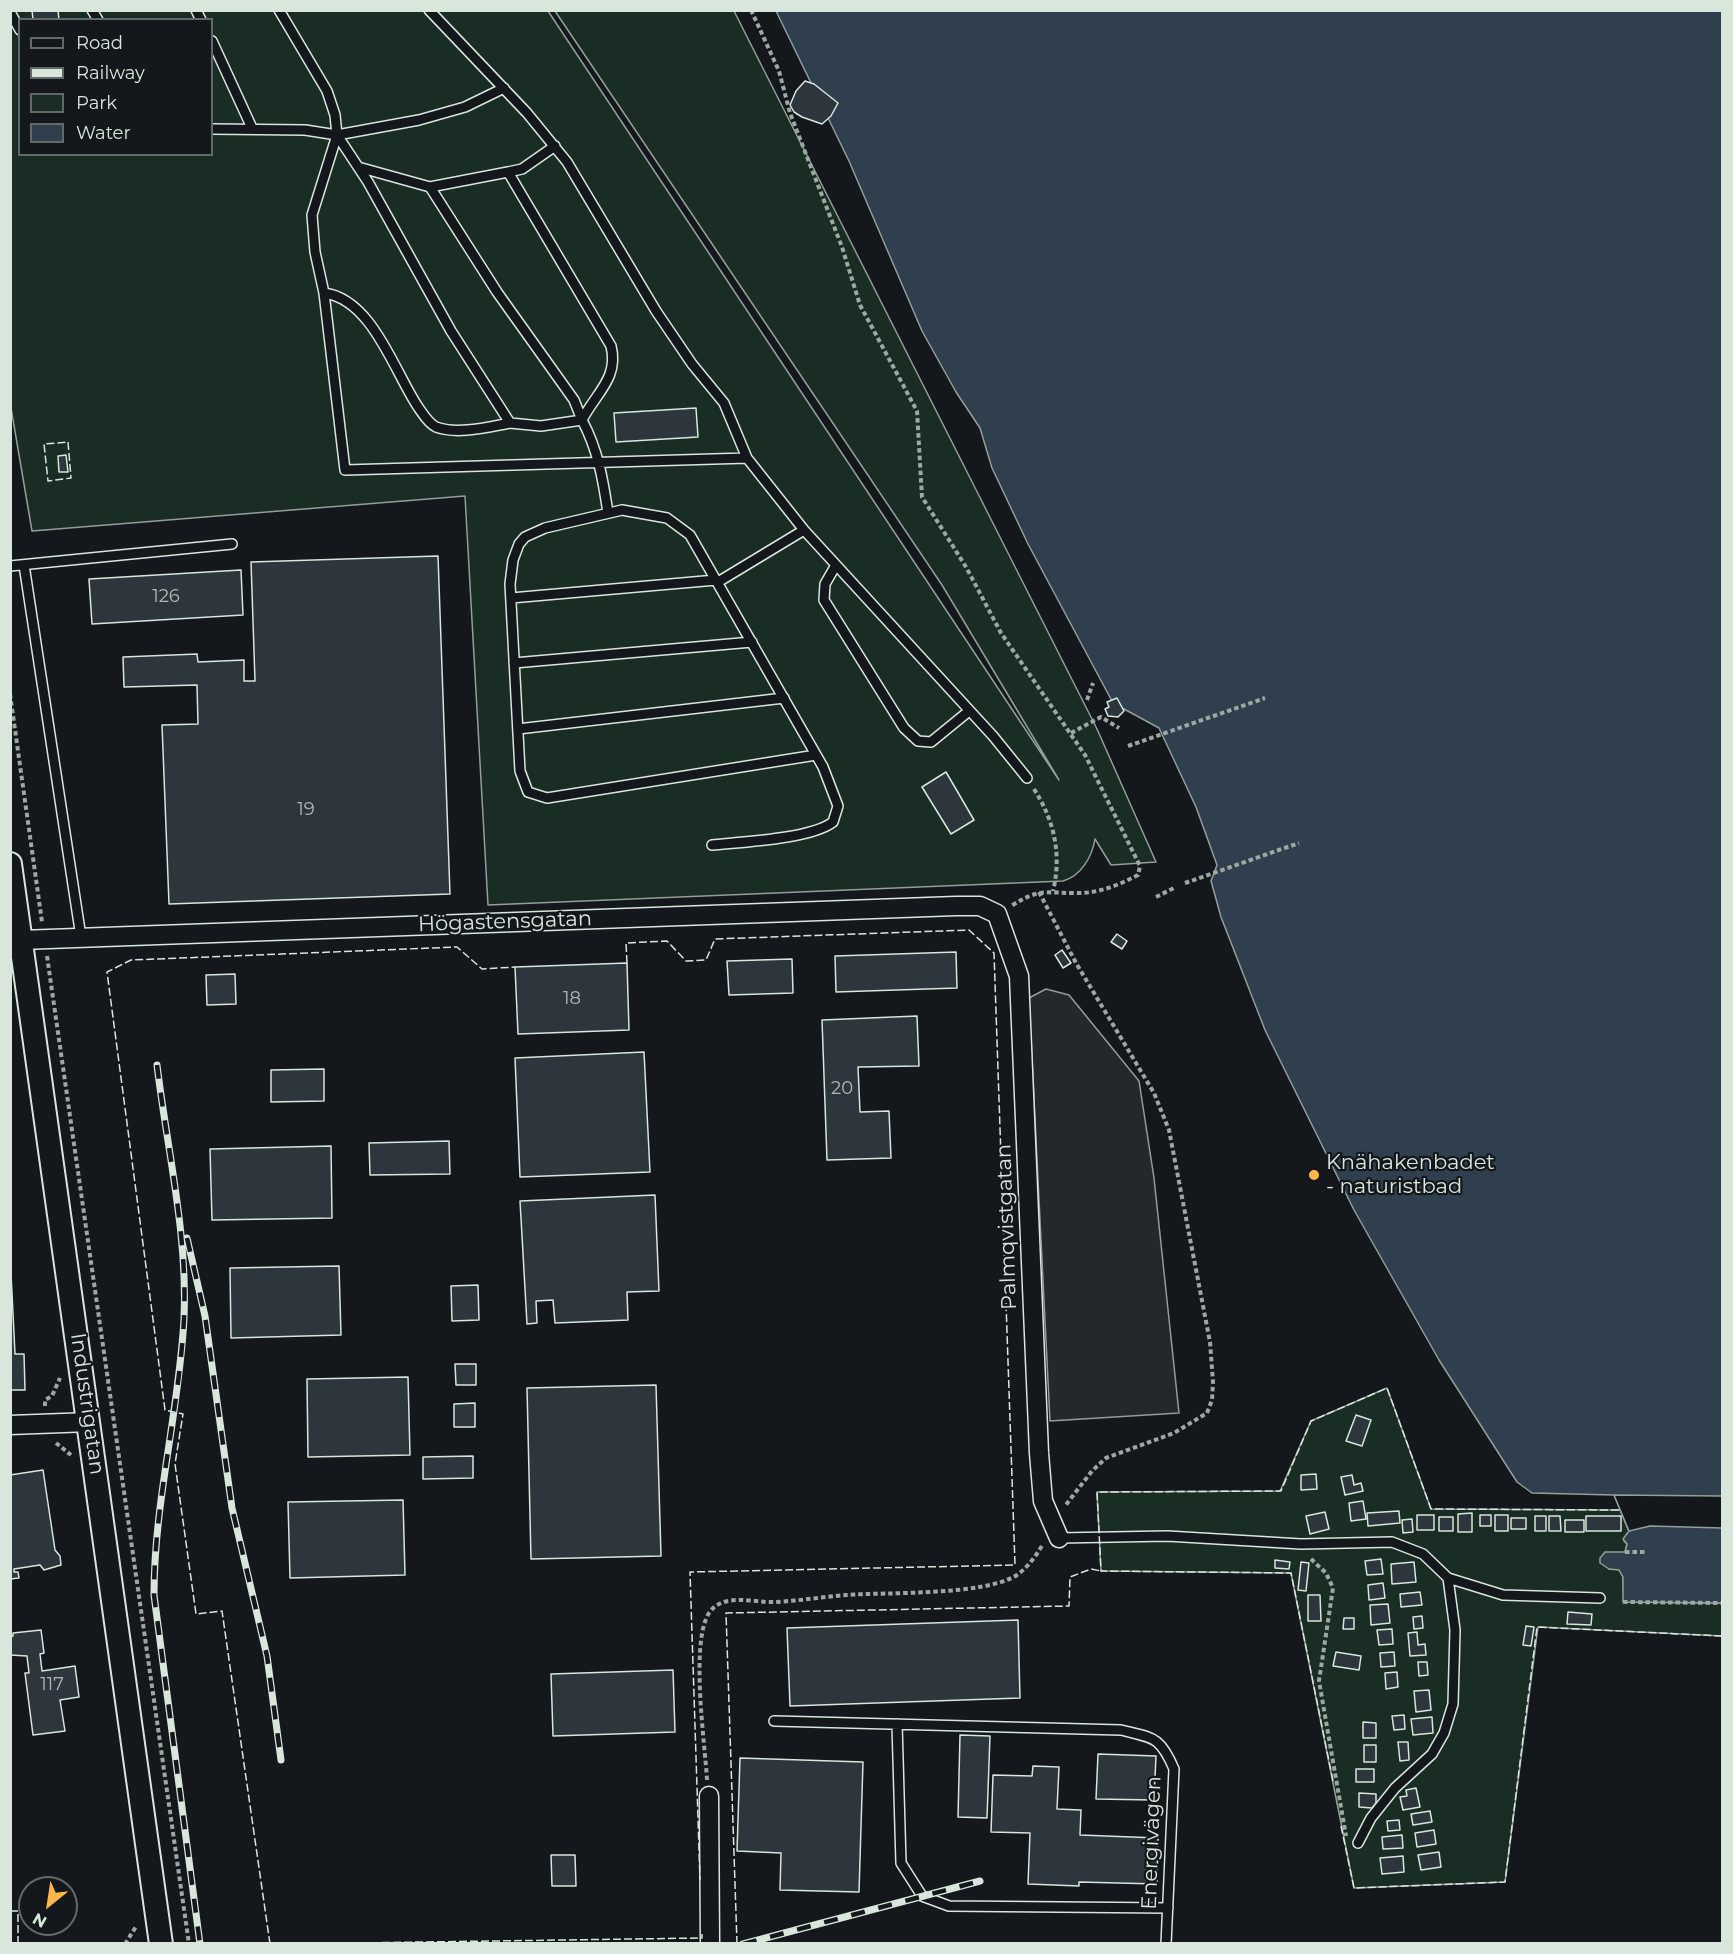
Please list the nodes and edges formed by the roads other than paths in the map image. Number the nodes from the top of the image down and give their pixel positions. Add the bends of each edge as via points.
1 (279, 10) edge
2 (429, 10) edge
3 (10, 12) edge
4 (18, 26) edge
5 (213, 42) edge
6 (504, 88) junction
7 (252, 128) junction
8 (213, 129) edge
9 (337, 135) junction
10 (555, 146) junction
11 (358, 167) junction
12 (508, 172) junction
13 (430, 187) junction
14 (324, 293) junction
15 (582, 420) junction
16 (510, 423) junction
17 (747, 458) junction
18 (600, 464) junction
19 (608, 513) junction
20 (804, 530) junction
21 (232, 544) dead end
22 (24, 565) junction
23 (836, 565) junction
24 (10, 566) edge
25 (717, 581) junction
26 (511, 598) junction
27 (752, 642) junction
28 (514, 663) junction
29 (784, 698) junction
30 (969, 711) junction
31 (518, 729) junction
32 (816, 755) junction
33 (1027, 778) road end
34 (712, 845) dead end
35 (10, 864) edge
36 (997, 914) joint
37 (81, 937) junction
38 (16, 940) edge
39 (90, 1422) junction
40 (10, 1425) edge
41 (1056, 1532) joint
42 (1448, 1578) junction
43 (1600, 1598) dead end
44 (774, 1722) dead end
45 (897, 1724) junction
46 (709, 1796) road end
47 (1358, 1844) road end
48 (1168, 1908) junction
49 (161, 1944) edge
50 (710, 1944) edge
51 (1166, 1944) edge

1 - 9 lane via 327,91
2 - 6 lane
3 - 4 lane
5 - 7 lane
6 - 9 lane via 465,107 419,120
6 - 10 lane
7 - 8 lane
7 - 9 lane
9 - 11 lane
9 - 14 lane via 312,215
10 - 12 lane via 522,169
10 - 17 lane via 601,215 656,312 724,403
11 - 13 lane
11 - 16 lane via 451,331
12 - 13 lane
12 - 15 lane via 611,346 615,361 610,376
13 - 15 lane via 497,292 574,400
14 - 16 lane via 349,302 367,319 414,402 435,427 462,429
14 - 18 lane via 345,470
15 - 16 lane via 541,426
15 - 18 lane via 594,441
17 - 18 lane
17 - 20 lane
18 - 19 lane
19 - 25 lane via 622,510 656,514 676,522 690,535
19 - 26 lane via 545,528 525,537 513,560
20 - 23 lane
20 - 25 lane
21 - 22 lane
22 - 24 lane
22 - 37 lane
23 - 30 lane
23 - 30 lane via 825,584 825,600 904,728 918,741 931,742
25 - 26 lane
25 - 27 lane
26 - 28 lane
27 - 28 lane
27 - 29 lane
28 - 31 lane
29 - 31 lane
29 - 32 lane
30 - 33 lane
31 - 32 lane via 522,782 528,792 542,797
32 - 34 lane via 838,806 833,822 819,830
35 - 38 street, Industrigatan
36 - 37 street, Högastensgatan via 980,906 956,906
36 - 41 street, Palmqvistgatan via 1019,976 1039,1453 1043,1501
37 - 38 street, Högastensgatan
38 - 39 street, Industrigatan
39 - 40 street
39 - 49 street, Industrigatan
41 - 42 lane via 1288,1543 1392,1542 1423,1554
42 - 43 lane via 1503,1595
42 - 47 lane via 1455,1630 1453,1704 1444,1733 1432,1754 1395,1788 1371,1818
44 - 45 lane
45 - 48 lane via 901,1863 922,1896 949,1906
45 - 48 lane, Energivägen via 1121,1730 1164,1746 1174,1768
46 - 50 street
48 - 51 lane, Energivägen

